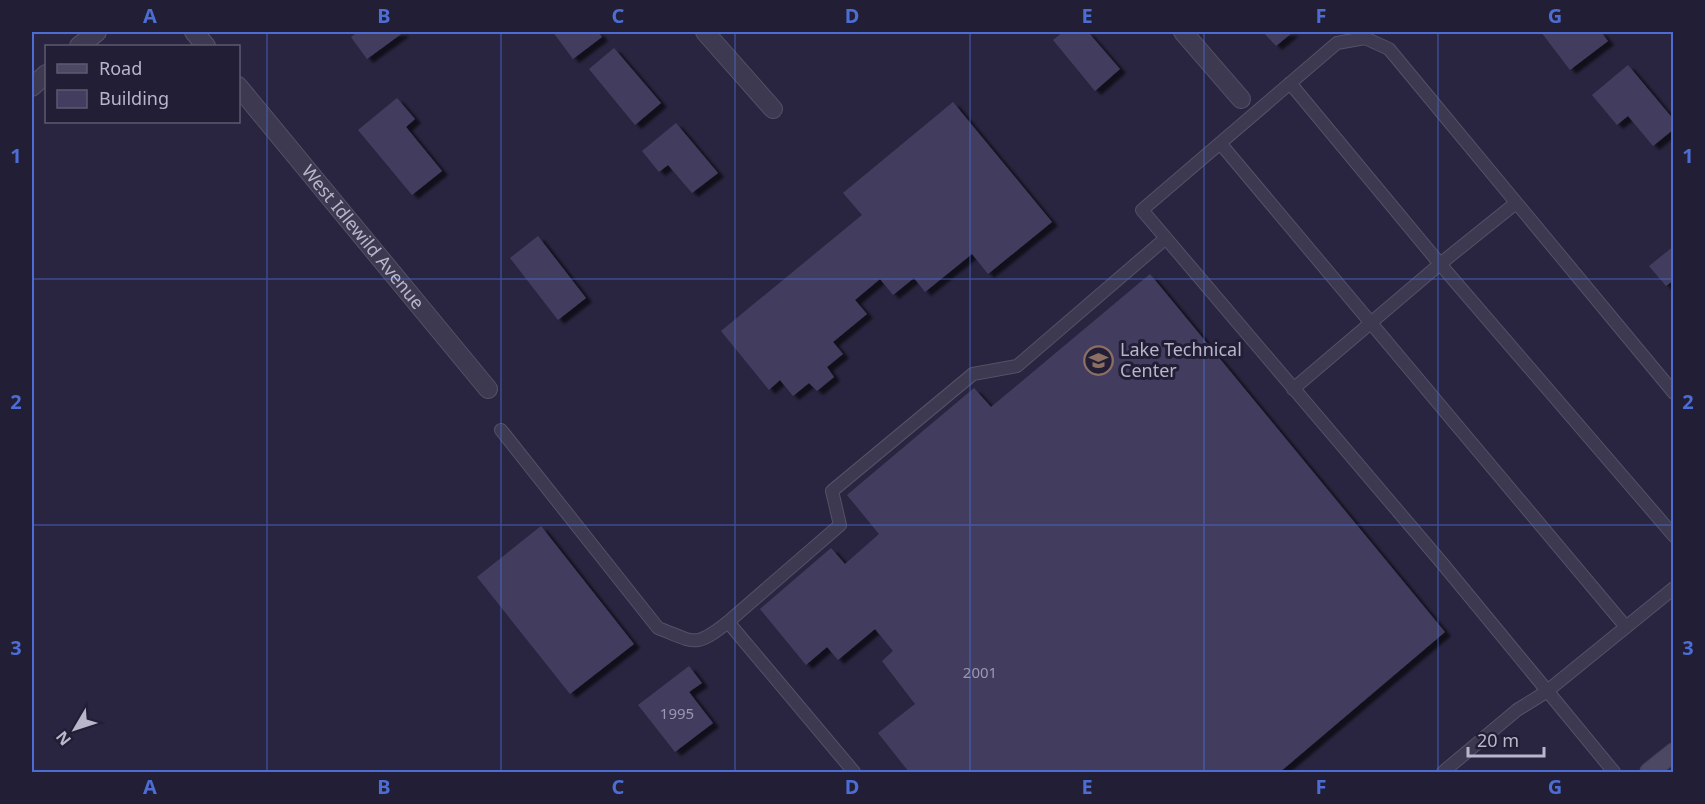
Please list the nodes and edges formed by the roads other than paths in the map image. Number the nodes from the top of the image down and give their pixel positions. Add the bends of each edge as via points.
1 (97, 32) edge
2 (194, 32) edge
3 (705, 32) edge
4 (1183, 32) edge
5 (81, 45) edge
6 (205, 45) edge
7 (45, 75) edge
8 (1290, 83) junction
9 (32, 87) edge
10 (240, 88) edge
11 (1241, 99) dead end
12 (773, 109) dead end
13 (1220, 143) junction
14 (1516, 203) junction
15 (1166, 238) junction
16 (1440, 264) junction
17 (1370, 324) junction
18 (488, 389) dead end
19 (1293, 389) junction
20 (1674, 393) edge
21 (501, 430) dead end
22 (1674, 536) edge
23 (1674, 588) edge
24 (728, 622) junction
25 (1626, 627) junction
26 (1546, 692) junction
27 (1674, 752) edge
28 (854, 772) edge
29 (1443, 772) edge
30 (1614, 772) edge
31 (1649, 772) edge

1 - 5 street
2 - 6 street
3 - 12 street
4 - 11 street
7 - 9 street
8 - 13 lane
8 - 14 lane via 1337,43 1365,39 1389,49
8 - 16 lane
10 - 18 street, West Idlewild Avenue
13 - 15 lane via 1142,210
13 - 17 lane
14 - 16 lane
14 - 20 lane
15 - 19 lane
15 - 24 lane via 1017,366 973,374 832,491 840,525
16 - 17 lane
16 - 22 lane
17 - 19 lane
17 - 25 lane
19 - 26 lane
21 - 24 lane via 658,628 693,642 706,639
23 - 25 lane
24 - 28 lane
25 - 26 lane
26 - 29 lane via 1517,710
26 - 30 lane
27 - 31 street

